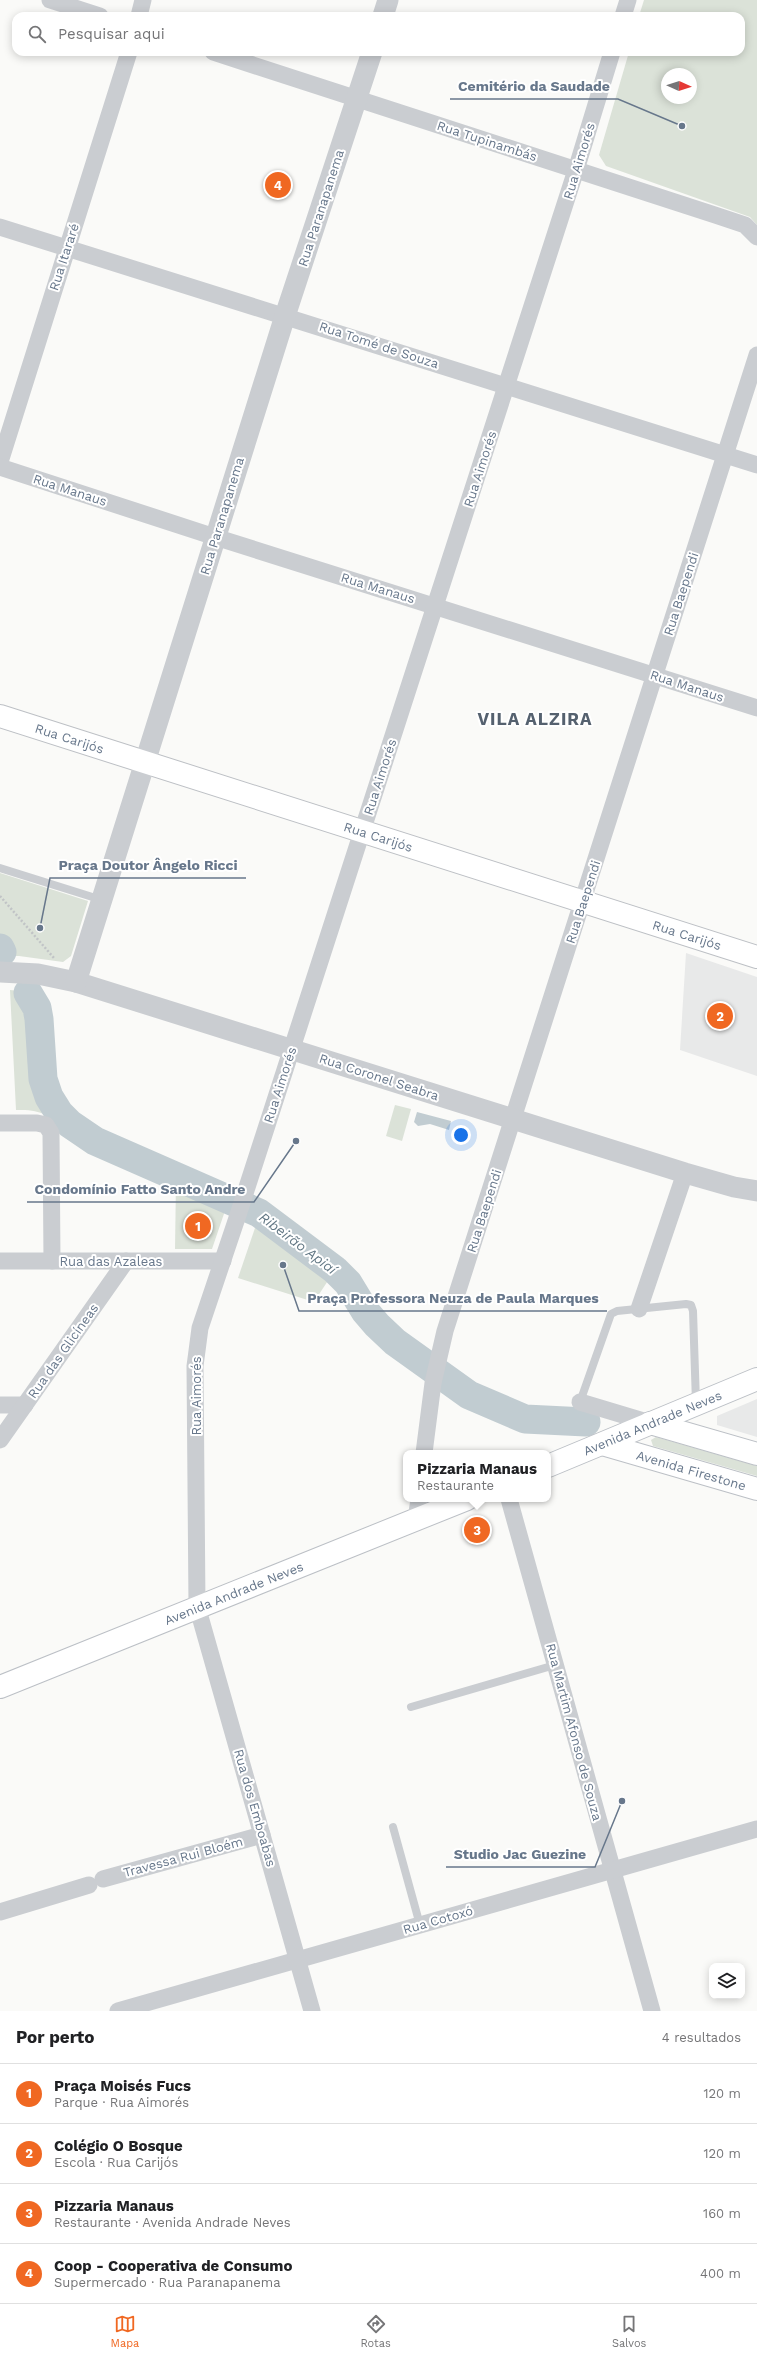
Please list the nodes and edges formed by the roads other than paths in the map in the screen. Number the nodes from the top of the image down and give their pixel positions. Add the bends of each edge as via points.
1 (50, 0) edge
2 (143, 0) edge
3 (388, 0) edge
4 (628, 0) edge
5 (88, 12) edge
6 (141, 12) edge
7 (384, 12) edge
8 (624, 12) edge
9 (129, 56) edge
10 (225, 56) edge
11 (371, 56) edge
12 (611, 56) edge
13 (357, 99) junction
14 (576, 170) junction
15 (0, 227) edge
16 (757, 237) edge
17 (67, 249) junction
18 (285, 316) junction
19 (757, 355) edge
20 (506, 386) junction
21 (726, 456) junction
22 (0, 462) edge
23 (757, 465) edge
24 (0, 467) edge
25 (215, 537) junction
26 (435, 606) junction
27 (654, 676) junction
28 (757, 708) edge
29 (0, 716) edge
30 (146, 762) junction
31 (362, 831) junction
32 (0, 868) edge
33 (102, 900) junction
34 (583, 902) junction
35 (757, 957) edge
36 (0, 972) edge
37 (76, 982) junction
38 (292, 1050) junction
39 (514, 1119) junction
40 (0, 1123) edge
41 (685, 1173) junction
42 (757, 1191) edge
43 (0, 1261) edge
44 (52, 1261) junction
45 (126, 1261) junction
46 (222, 1261) junction
47 (639, 1309) junction
48 (757, 1379) edge
49 (580, 1402) joint
50 (696, 1404) junction
51 (0, 1405) edge
52 (25, 1405) junction
53 (650, 1423) junction
54 (0, 1440) edge
55 (602, 1444) junction
56 (424, 1450) edge
57 (757, 1454) edge
58 (551, 1465) edge
59 (757, 1489) edge
60 (452, 1502) edge
61 (510, 1502) edge
62 (417, 1509) edge
63 (197, 1606) junction
64 (555, 1665) junction
65 (0, 1687) edge
66 (411, 1708) dead end
67 (393, 1828) dead end
68 (757, 1829) edge
69 (262, 1835) junction
70 (612, 1870) junction
71 (0, 1912) edge
72 (420, 1925) junction
73 (297, 1960) junction
74 (118, 2011) edge
75 (312, 2011) edge
76 (652, 2011) edge

1 - 5 street
2 - 6 street
3 - 7 street
4 - 8 street
9 - 17 street, Rua Itararé
10 - 13 street, Rua Tupinambás
11 - 13 street, Rua Paranapanema
12 - 14 street, Rua Aimorés
13 - 14 street, Rua Tupinambás
13 - 18 street, Rua Paranapanema
14 - 16 street, Rua Tupinambás via 745,225
14 - 20 street, Rua Aimorés
15 - 17 street, Rua Tomé de Souza
17 - 18 street, Rua Tomé de Souza
17 - 22 street, Rua Itararé
18 - 20 street, Rua Tomé de Souza
18 - 25 street, Rua Paranapanema
19 - 21 street, Rua Baependi
20 - 21 street, Rua Tomé de Souza
20 - 26 street, Rua Aimorés
21 - 23 street, Rua Tomé de Souza
21 - 27 street, Rua Baependi
24 - 25 street, Rua Manaus
25 - 26 street, Rua Manaus
25 - 30 street, Rua Paranapanema
26 - 27 street, Rua Manaus
26 - 31 street, Rua Aimorés
27 - 28 street, Rua Manaus
27 - 34 street, Rua Baependi
29 - 30 main road, Rua Carijós
30 - 31 main road, Rua Carijós
30 - 33 street, Rua Paranapanema
31 - 34 main road, Rua Carijós
31 - 38 street, Rua Aimorés
32 - 33 lane
33 - 37 street, Rua Paranapanema
34 - 35 main road, Rua Carijós
34 - 39 street, Rua Baependi
36 - 37 street, Rua Coronel Seabra via 19,972
37 - 38 street, Rua Coronel Seabra
38 - 39 street, Rua Coronel Seabra
38 - 46 street, Rua Aimorés
39 - 41 street, Rua Coronel Seabra
39 - 56 street, Rua Baependi via 445,1331 433,1383
40 - 44 street via 37,1123 46,1125 51,1133
41 - 42 street, Rua Coronel Seabra
41 - 47 street
43 - 44 street, Rua das Azaleas
44 - 45 street, Rua das Azaleas
45 - 46 street, Rua das Azaleas
45 - 52 street, Rua das Glicíneas
46 - 63 street, Rua Aimorés via 200,1328 195,1366
47 - 49 lane via 611,1314
47 - 50 lane via 691,1305
48 - 50 main road, Avenida Andrade Neves
49 - 53 street
50 - 53 main road, Avenida Andrade Neves
51 - 52 street
52 - 54 street, Rua das Glicíneas
53 - 55 main road, Avenida Andrade Neves
53 - 57 main road
55 - 58 main road, Avenida Andrade Neves
55 - 59 main road, Avenida Firestone
60 - 62 main road, Avenida Andrade Neves
61 - 64 street, Rua Martim Afonso de Souza
62 - 63 main road, Avenida Andrade Neves
63 - 65 main road, Avenida Andrade Neves
63 - 69 street, Rua dos Emboabas
64 - 66 lane
64 - 70 street, Rua Martim Afonso de Souza
67 - 72 lane
68 - 70 street, Rua Cotoxó
69 - 71 street, Travessa Rui Bloém
69 - 73 street, Rua dos Emboabas
70 - 72 street, Rua Cotoxó
70 - 76 street, Rua Martim Afonso de Souza
72 - 73 street, Rua Cotoxó
73 - 74 street, Rua Cotoxó
73 - 75 street, Rua dos Emboabas

